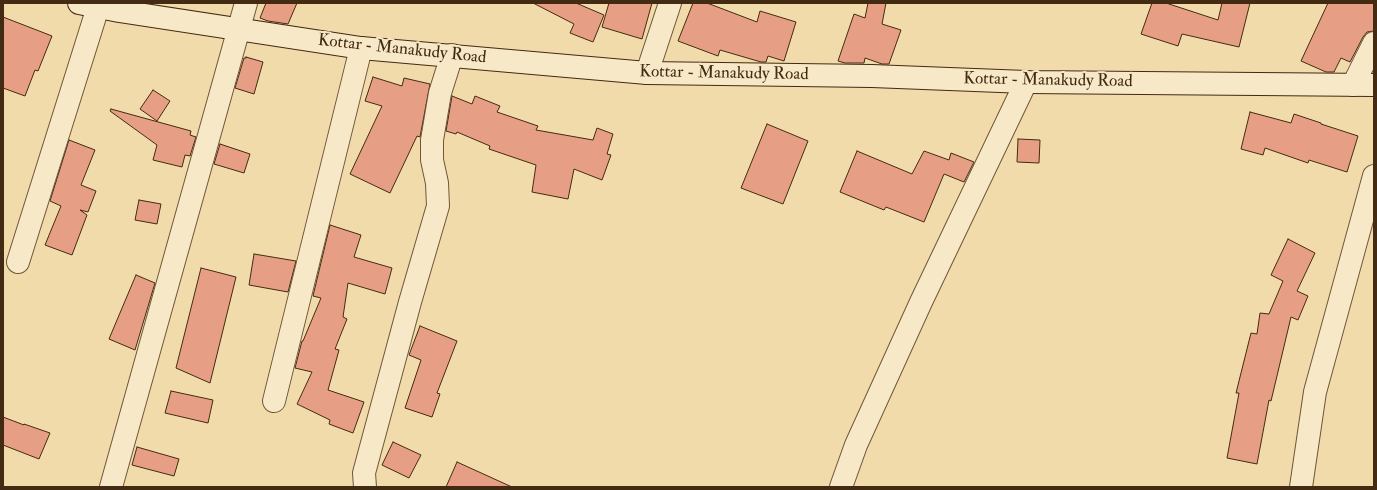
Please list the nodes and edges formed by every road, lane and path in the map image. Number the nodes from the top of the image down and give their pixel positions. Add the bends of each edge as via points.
1 (246, 3) edge
2 (670, 3) edge
3 (105, 6) edge
4 (237, 29) junction
5 (1374, 42) edge
6 (361, 48) junction
7 (452, 55) junction
8 (647, 73) junction
9 (1026, 82) junction
10 (1352, 85) junction
11 (1374, 85) edge
12 (1374, 176) edge
13 (18, 262) dead end
14 (274, 401) dead end
15 (111, 487) edge
16 (364, 487) edge
17 (841, 487) edge
18 (1301, 487) edge

1 - 4 street
2 - 8 street
3 - 4 street, Kottar - Manakudy Road
3 - 13 street
4 - 6 street, Kottar - Manakudy Road
4 - 15 street
5 - 10 street
6 - 7 street, Kottar - Manakudy Road
6 - 14 street
7 - 8 street, Kottar - Manakudy Road
7 - 16 street via 440,93 432,140 432,160 438,183 438,206 364,473
8 - 9 street, Kottar - Manakudy Road via 872,76
9 - 10 street, Kottar - Manakudy Road
9 - 17 street via 921,302 856,445
10 - 11 street, Kottar - Manakudy Road
12 - 18 street via 1315,392

